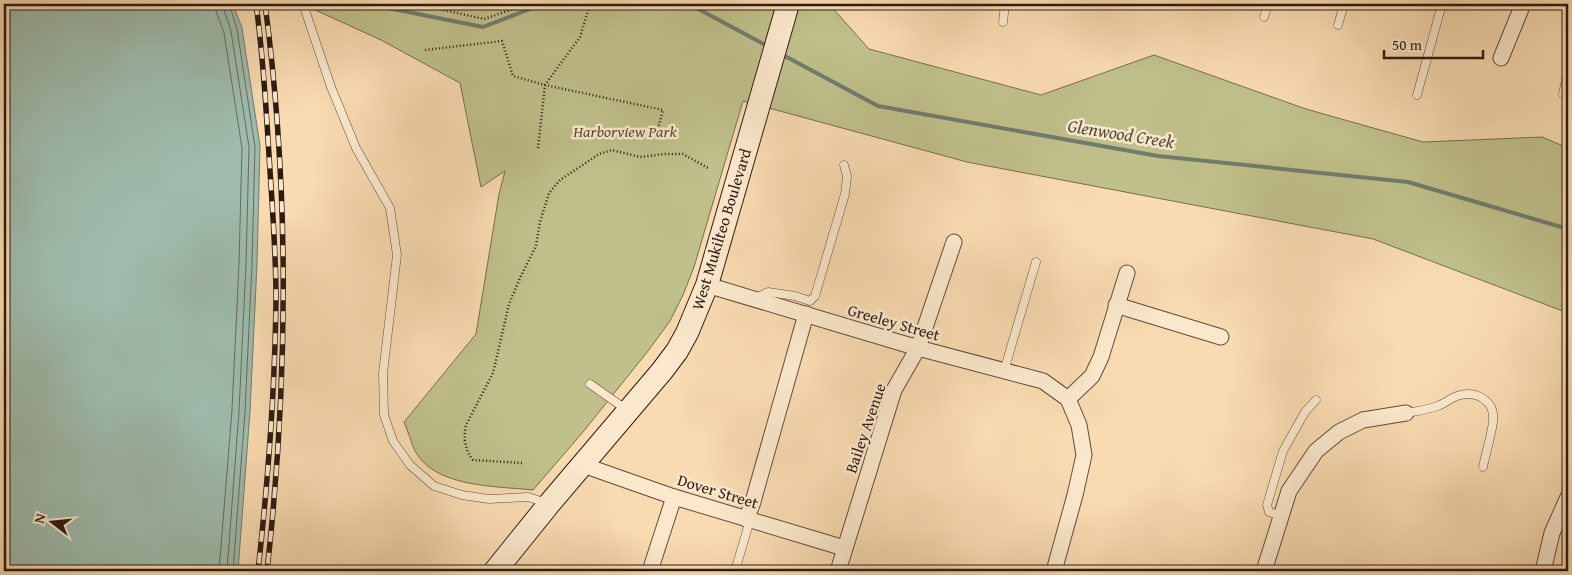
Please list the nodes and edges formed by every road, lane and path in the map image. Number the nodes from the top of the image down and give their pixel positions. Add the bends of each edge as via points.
1 (303, 4) edge
2 (416, 4) edge
3 (528, 4) edge
4 (559, 4) edge
5 (576, 4) edge
6 (590, 4) edge
7 (788, 4) edge
8 (1005, 4) edge
9 (1268, 4) edge
10 (1344, 4) edge
11 (1442, 4) edge
12 (1523, 4) edge
13 (1264, 17) dead end
14 (1003, 22) dead end
15 (1338, 25) dead end
16 (425, 50) dead end
17 (1501, 58) dead end
18 (1568, 70) edge
19 (545, 85) junction
20 (1563, 94) dead end
21 (1417, 95) dead end
22 (658, 129) dead end
23 (538, 148) dead end
24 (844, 164) dead end
25 (708, 168) dead end
26 (954, 242) dead end
27 (1036, 262) dead end
28 (1127, 273) dead end
29 (707, 285) junction
30 (754, 299) junction
31 (1116, 305) junction
32 (806, 314) junction
33 (1221, 337) dead end
34 (918, 348) junction
35 (1004, 371) junction
36 (590, 384) dead end
37 (1068, 399) junction
38 (1316, 400) dead end
39 (628, 411) junction
40 (1406, 413) joint
41 (522, 463) dead end
42 (583, 465) junction
43 (1483, 467) dead end
44 (674, 496) junction
45 (1568, 497) edge
46 (549, 504) junction
47 (1281, 516) junction
48 (748, 519) junction
49 (844, 548) junction
50 (841, 570) edge
51 (495, 571) edge
52 (650, 571) edge
53 (735, 571) edge
54 (1054, 571) edge
55 (1264, 571) edge
56 (1543, 571) edge

1 - 46 lane via 356,148 390,208 397,256 383,373 384,414 393,440 410,465 434,486 489,499 528,497
2 - 3 path via 484,19
4 - 5 path
6 - 19 path via 580,37
7 - 29 main road, West Mukilteo Boulevard
8 - 14 lane
9 - 13 lane
10 - 15 lane
11 - 21 lane
12 - 17 street
16 - 19 path via 502,41 513,76
18 - 20 lane
19 - 22 path via 663,110
19 - 23 path
24 - 30 lane via 847,176 845,194 815,296 810,301 768,292
25 - 41 path via 683,154 640,157 612,150 599,154 560,180 549,193 536,246 509,304 493,373 464,434 466,452 473,460
26 - 34 street, Bailey Avenue
27 - 35 lane
28 - 31 street
29 - 30 street, Greeley Street
29 - 39 main road, West Mukilteo Boulevard via 677,351
30 - 32 street, Greeley Street
31 - 33 street
31 - 37 street via 1092,376
32 - 34 street, Greeley Street
32 - 48 street
34 - 35 street, Greeley Street
34 - 49 street, Bailey Avenue via 894,390
35 - 37 street, Greeley Street via 1043,381
36 - 39 lane
37 - 54 street via 1079,425 1084,455
38 - 47 lane via 1283,451 1267,505 1269,512
39 - 42 main road, West Mukilteo Boulevard
40 - 43 lane via 1428,409 1456,397 1479,395 1492,409 1494,420
40 - 47 street via 1363,420 1339,432 1316,451 1289,491
42 - 44 street, Dover Street
42 - 46 main road, West Mukilteo Boulevard
44 - 48 street, Dover Street
44 - 52 street
45 - 56 street via 1552,533
46 - 51 main road, West Mukilteo Boulevard
47 - 55 street
48 - 49 street, Dover Street
48 - 53 lane
49 - 50 street, Bailey Avenue

